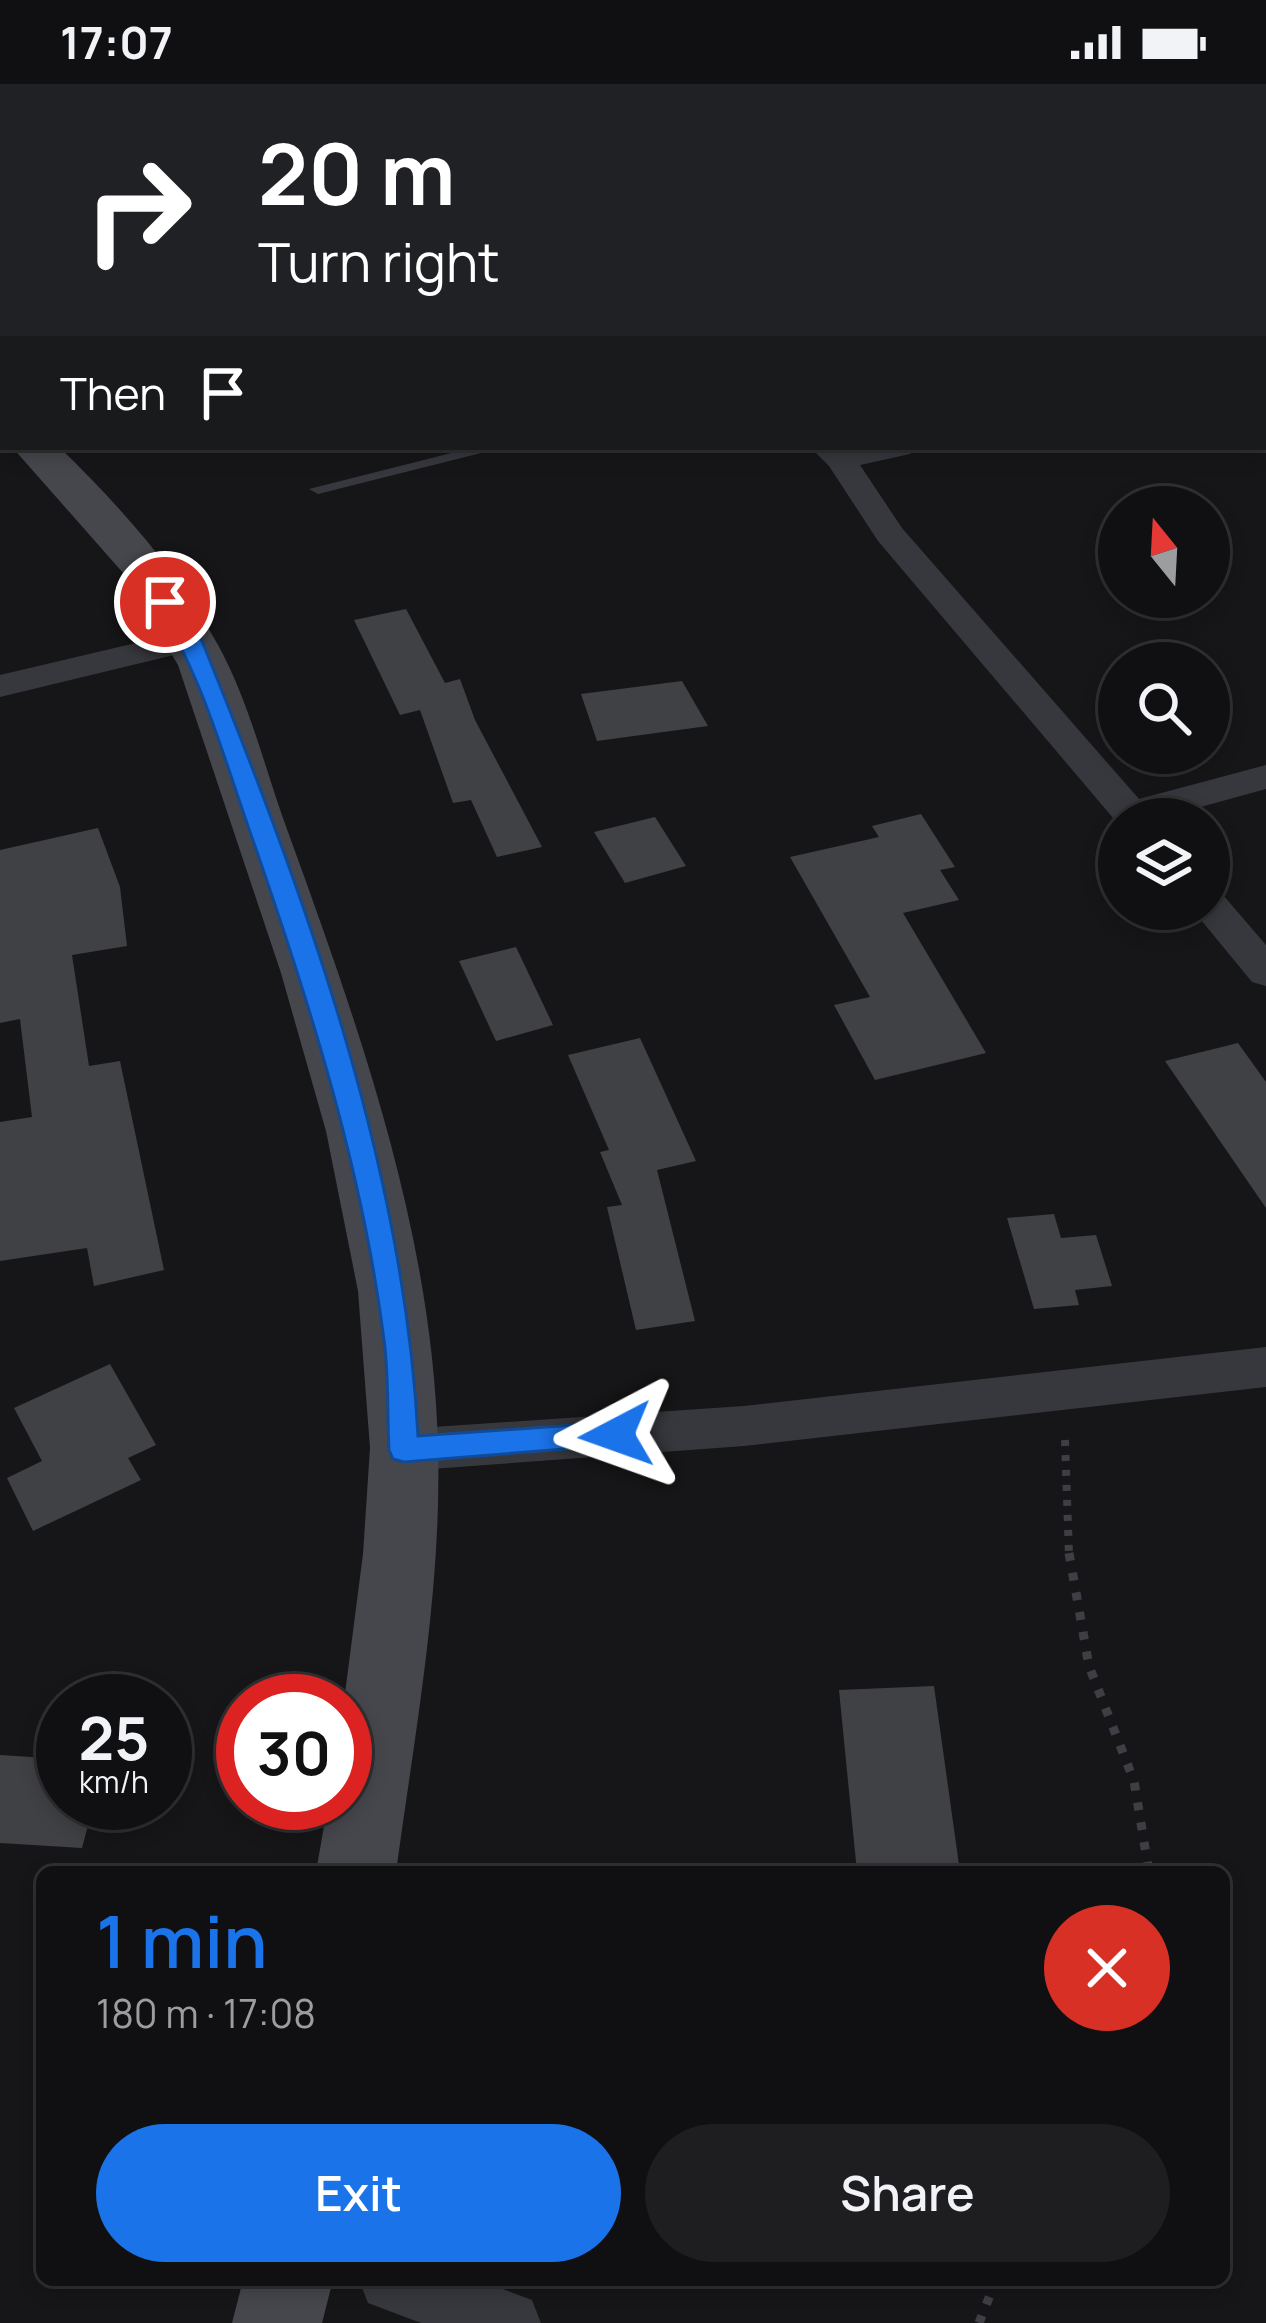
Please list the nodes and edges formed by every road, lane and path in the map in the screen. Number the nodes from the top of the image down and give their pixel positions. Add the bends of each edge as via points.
1 (37, 450) edge
2 (484, 450) edge
3 (871, 450) edge
4 (833, 454) edge
5 (318, 489) dead end
6 (191, 641) junction
7 (0, 686) edge
8 (1266, 777) edge
9 (1116, 798) edge
10 (1196, 798) edge
11 (1230, 930) edge
12 (1266, 972) edge
13 (1266, 1367) edge
14 (1063, 1390) junction
15 (404, 1450) junction
16 (357, 1866) edge
17 (1148, 1866) edge
18 (286, 2286) edge
19 (407, 2286) edge
20 (994, 2286) edge
21 (277, 2323) edge
22 (509, 2323) edge
23 (979, 2323) edge

1 - 6 main road via 114,525
2 - 5 lane
3 - 4 street
4 - 9 street via 890,534
6 - 7 street
6 - 15 main road via 308,962 358,1137 399,1341
8 - 10 street
11 - 12 street
13 - 14 street
14 - 15 street via 744,1426
14 - 17 path via 1069,1557 1089,1666 1134,1780
15 - 16 main road via 387,1660
18 - 21 main road
19 - 22 street
20 - 23 path

